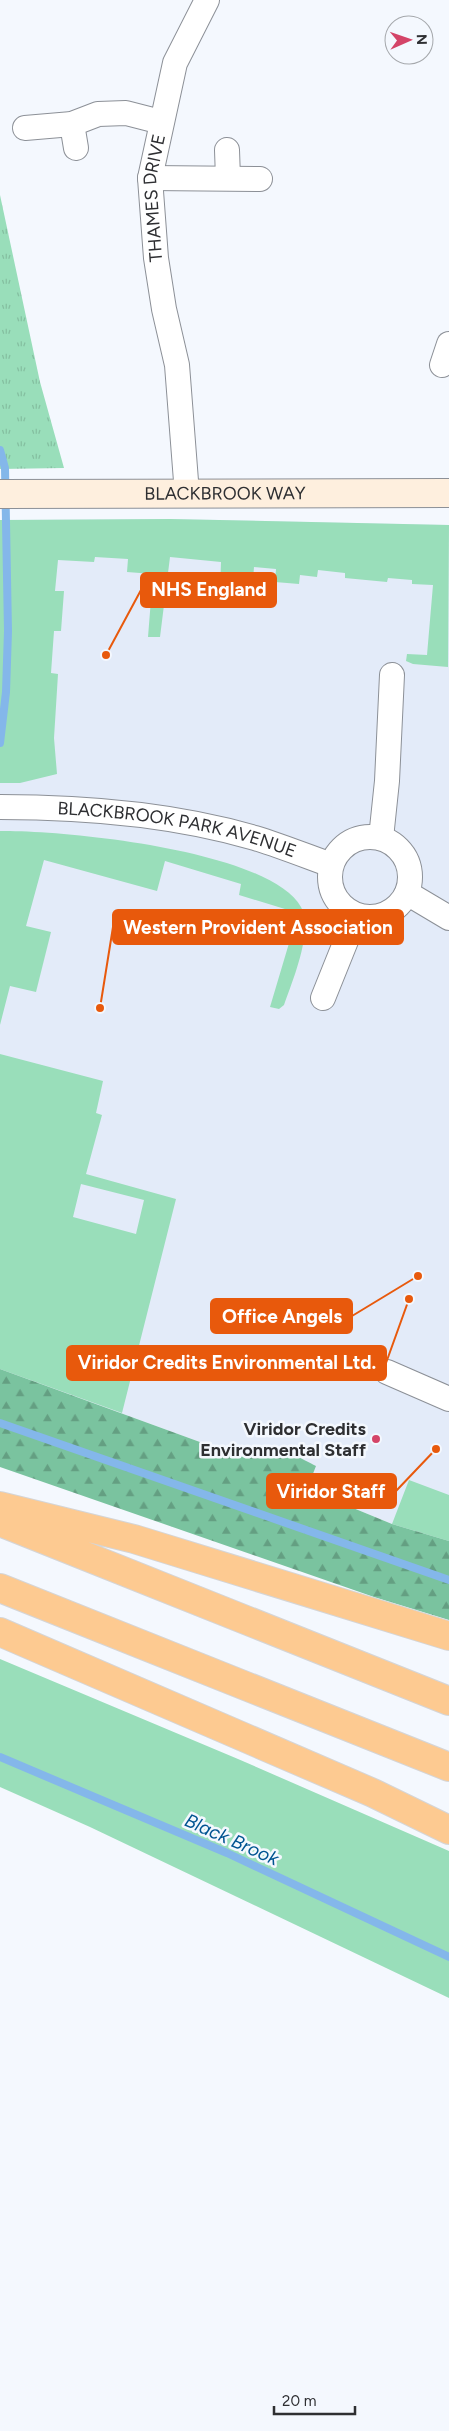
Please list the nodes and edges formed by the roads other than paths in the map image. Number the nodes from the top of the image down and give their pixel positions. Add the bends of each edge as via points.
1 (207, 0) edge
2 (161, 122) junction
3 (72, 124) junction
4 (25, 128) dead end
5 (76, 148) dead end
6 (227, 150) dead end
7 (150, 178) junction
8 (228, 178) junction
9 (260, 179) dead end
10 (449, 493) edge
11 (0, 494) edge
12 (187, 494) junction
13 (392, 675) dead end
14 (10, 807) edge
15 (381, 838) junction
16 (331, 865) junction
17 (407, 893) junction
18 (356, 916) junction
19 (449, 918) edge
20 (323, 998) dead end
21 (387, 1372) dead end
22 (449, 1399) edge
23 (0, 1506) edge
24 (0, 1522) edge
25 (0, 1588) edge
26 (0, 1632) edge
27 (449, 1636) edge
28 (449, 1701) edge
29 (449, 1767) edge
30 (449, 1830) edge

1 - 2 street, THAMES DRIVE via 175,63
2 - 3 street via 126,113 98,114
2 - 7 street, THAMES DRIVE
3 - 4 street
3 - 5 street
6 - 8 street
7 - 8 street
7 - 12 street, THAMES DRIVE via 156,258 177,365
8 - 9 street
10 - 12 street, BLACKBROOK WAY
11 - 12 street, BLACKBROOK WAY
13 - 15 street
14 - 16 street, BLACKBROOK PARK AVENUE via 85,808 212,828 255,838
15 - 16 street via 365,836 351,841 338,851
15 - 17 street via 394,844 403,854 410,873
16 - 18 street via 329,880 333,895 342,908
17 - 18 street via 401,904 386,914 368,918
17 - 19 street
18 - 20 street
21 - 22 street
23 - 27 highway via 134,1538
24 - 28 highway
25 - 29 highway
26 - 30 highway via 373,1793

